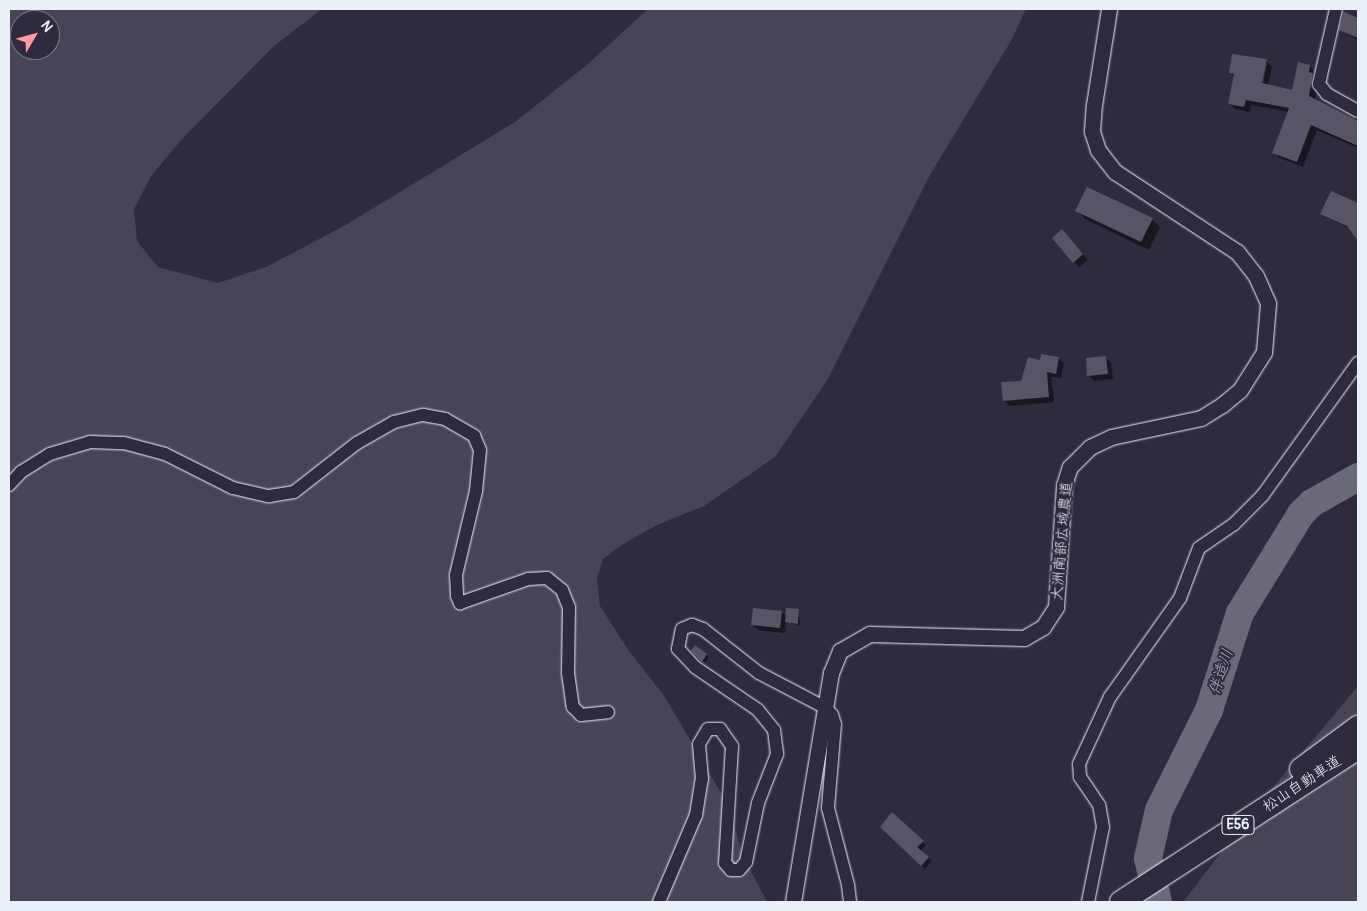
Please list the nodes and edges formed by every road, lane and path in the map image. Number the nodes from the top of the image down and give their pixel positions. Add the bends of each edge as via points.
1 (1109, 9) edge
2 (1336, 9) edge
3 (1358, 111) edge
4 (1358, 363) edge
5 (9, 485) edge
6 (826, 708) junction
7 (608, 712) dead end
8 (1358, 726) edge
9 (1358, 748) edge
10 (1303, 776) junction
11 (659, 902) edge
12 (793, 902) edge
13 (850, 902) edge
14 (1088, 902) edge
15 (1121, 902) edge

1 - 6 street, 大洲南部広域農道 via 1094,105 1092,131 1098,150 1115,172 1238,252 1256,276 1268,303 1264,352 1240,390 1200,418 1111,437 1090,447 1070,466 1064,485 1056,607 1044,627 1024,638 870,634 840,651 831,673
2 - 3 street via 1325,45 1319,84 1327,94
4 - 14 street via 1263,495 1234,524 1199,548 1180,598 1110,697 1079,764 1080,777 1099,805 1103,827
5 - 7 street via 21,472 50,454 90,442 124,443 165,454 233,488 269,496 294,492 357,443 394,422 423,415 445,419 474,436 480,450 476,491 456,575 460,603 528,579 547,578 562,590 569,608 568,673 573,707 581,715
6 - 11 street via 759,673 703,629 692,625 682,629 678,649 695,667 758,710 774,730 777,754 758,803 746,862 738,870 731,870 725,863 732,746 720,729 708,729 698,744 702,779 696,815
6 - 12 street, 大洲南部広域農道
6 - 13 street via 835,724 828,808
8 - 10 highway
9 - 10 highway, 松山自動車道
10 - 15 highway

